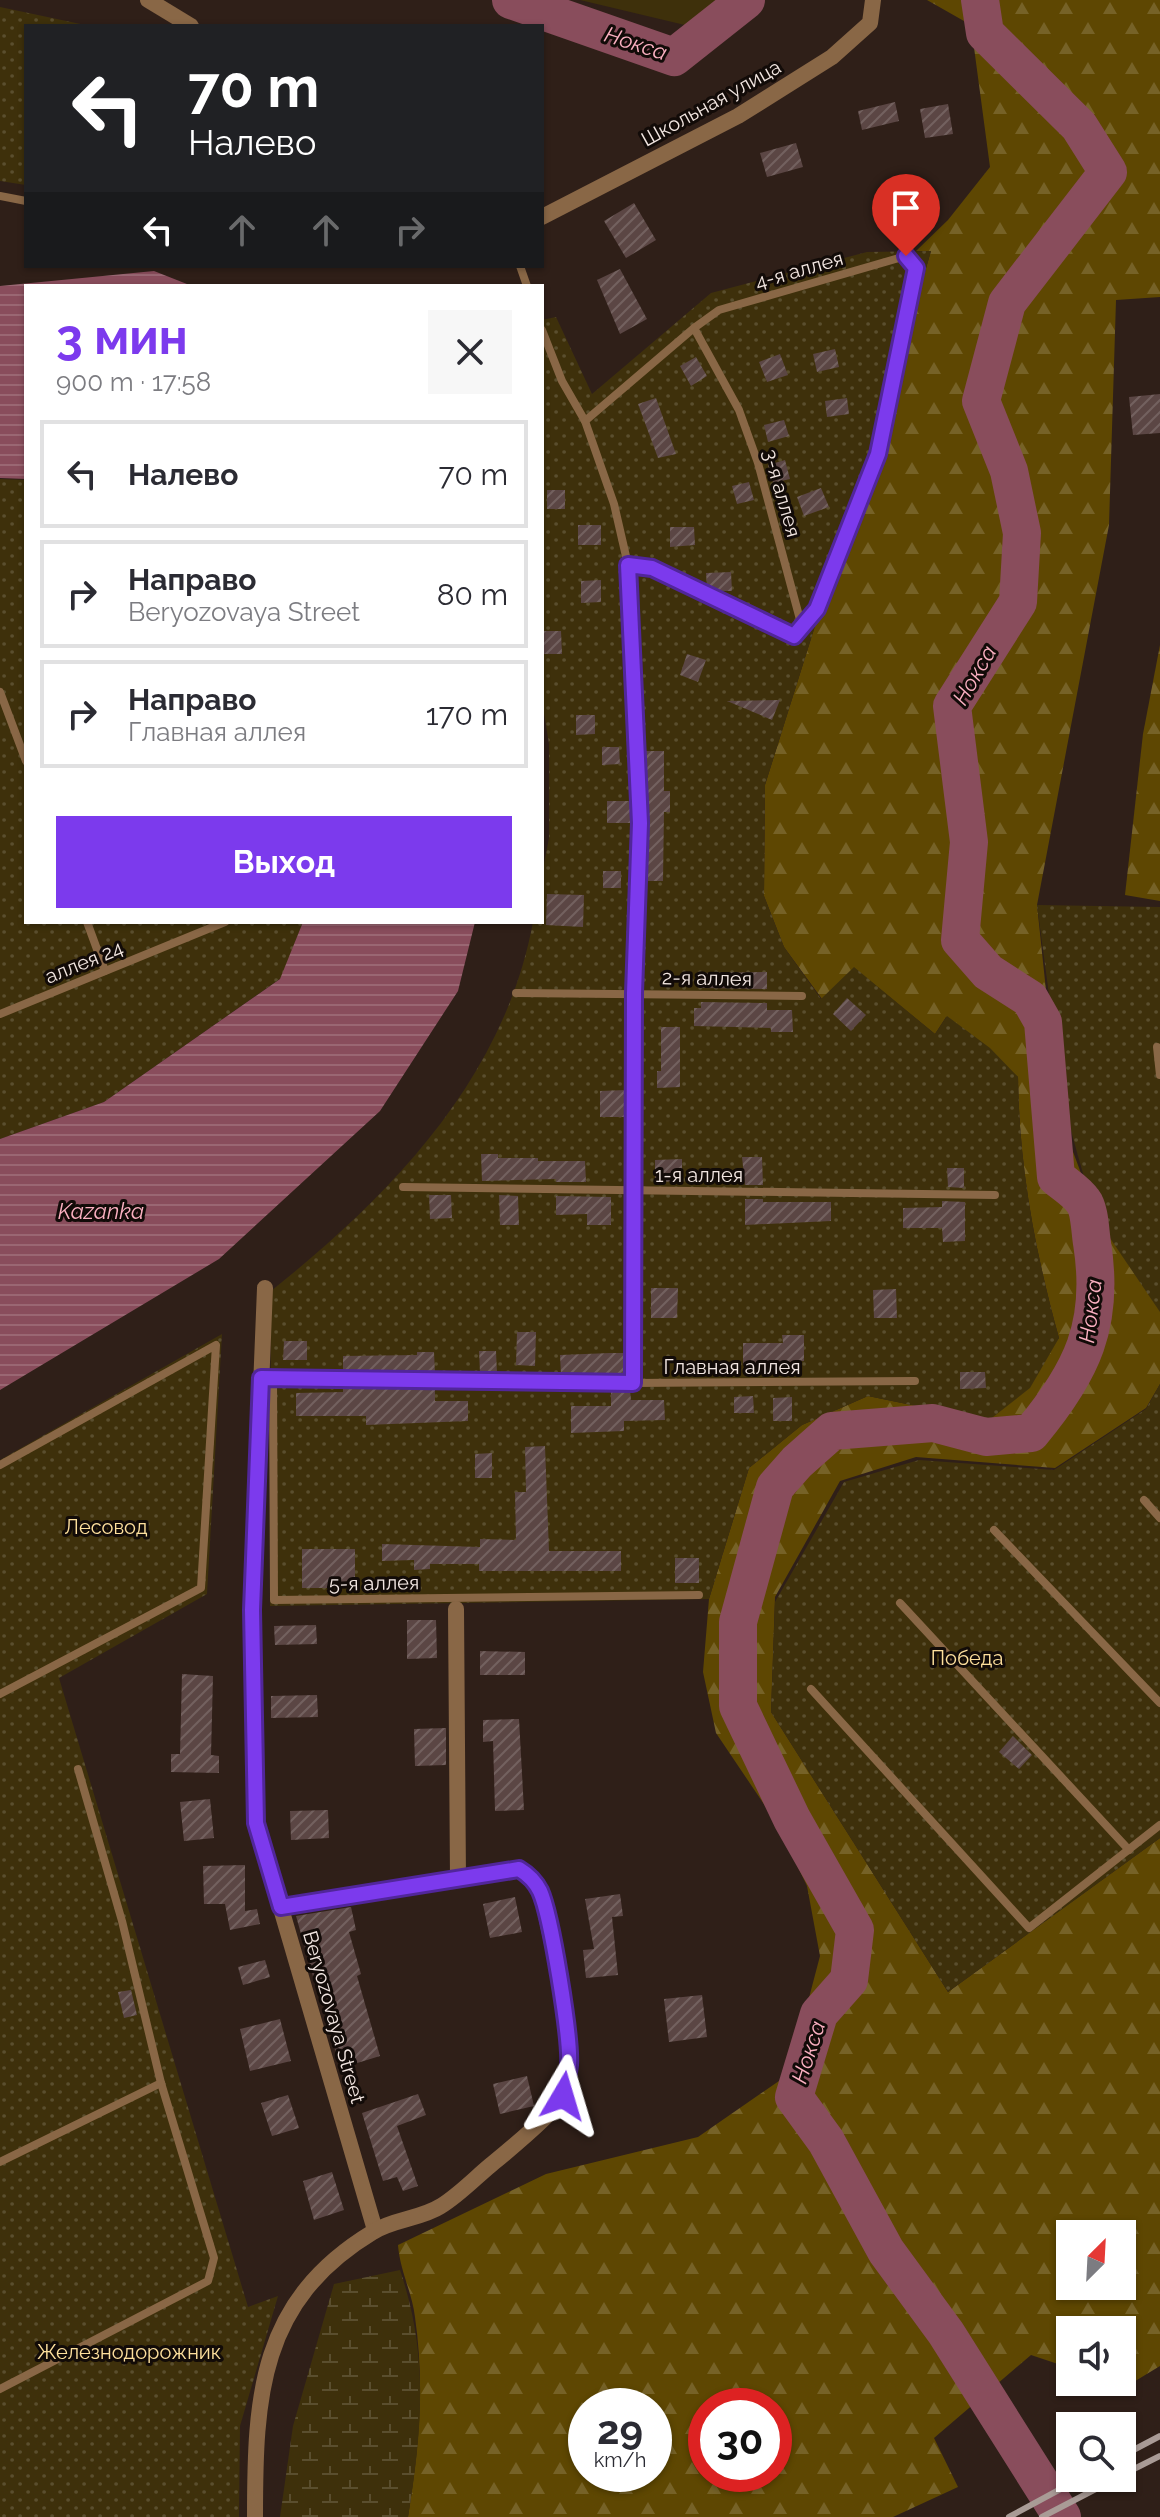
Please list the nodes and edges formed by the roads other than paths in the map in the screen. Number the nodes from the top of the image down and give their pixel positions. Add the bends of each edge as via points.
1 (148, 0) edge
2 (873, 0) edge
3 (188, 24) edge
4 (0, 196) edge
5 (24, 201) edge
6 (544, 216) edge
7 (694, 328) junction
8 (544, 335) edge
9 (585, 421) junction
10 (628, 565) junction
11 (802, 627) junction
12 (0, 692) edge
13 (24, 756) edge
14 (88, 924) edge
15 (220, 924) edge
16 (105, 971) junction
17 (516, 993) dead end
18 (634, 993) junction
19 (802, 996) dead end
20 (0, 1014) edge
21 (1157, 1047) dead end
22 (1160, 1075) edge
23 (403, 1187) dead end
24 (634, 1191) junction
25 (995, 1195) dead end
26 (265, 1288) dead end
27 (267, 1377) junction
28 (915, 1381) dead end
29 (633, 1383) junction
30 (0, 1465) edge
31 (1144, 1500) dead end
32 (1160, 1518) edge
33 (994, 1530) dead end
34 (699, 1595) dead end
35 (900, 1603) dead end
36 (456, 1609) dead end
37 (811, 1689) dead end
38 (0, 1694) edge
39 (1160, 1703) edge
40 (78, 1769) dead end
41 (1160, 1825) edge
42 (1129, 1850) junction
43 (458, 1879) junction
44 (281, 1907) junction
45 (161, 2083) junction
46 (0, 2162) edge
47 (375, 2230) junction
48 (0, 2389) edge
49 (255, 2517) edge

1 - 3 street
2 - 6 street, Школьная улица via 870,23 832,57 738,116
4 - 5 lane
7 - 9 lane
7 - 11 lane, 3-я аллея via 739,410
7 - 11 lane, 4-я аллея via 719,310 906,256 916,268 878,454 817,609
8 - 9 lane
9 - 10 lane via 614,504
10 - 11 lane via 652,568 794,636
10 - 18 lane via 640,823
12 - 13 lane
14 - 16 lane
15 - 16 lane, аллея 24
16 - 20 lane, аллея 24
17 - 18 lane, 2-я аллея
18 - 19 lane, 2-я аллея
18 - 24 lane
21 - 22 lane
23 - 24 lane, 1-я аллея
24 - 25 lane, 1-я аллея
24 - 29 lane
26 - 27 street, Beryozovaya Street
27 - 29 lane, Главная аллея
27 - 34 lane, 5-я аллея via 274,1600
27 - 44 street, Beryozovaya Street via 252,1610 256,1823
28 - 29 lane, Главная аллея
30 - 38 lane via 216,1345 201,1588
31 - 32 lane
33 - 39 lane
35 - 42 lane
36 - 43 street
37 - 42 lane via 1029,1928
40 - 45 lane
41 - 42 lane
43 - 44 street
43 - 47 street via 519,1869 541,1893 569,2064 563,2096 440,2207
44 - 47 street, Beryozovaya Street
45 - 46 lane
45 - 48 lane via 214,2258 208,2281
47 - 49 street via 310,2284 291,2305 273,2341 255,2447

